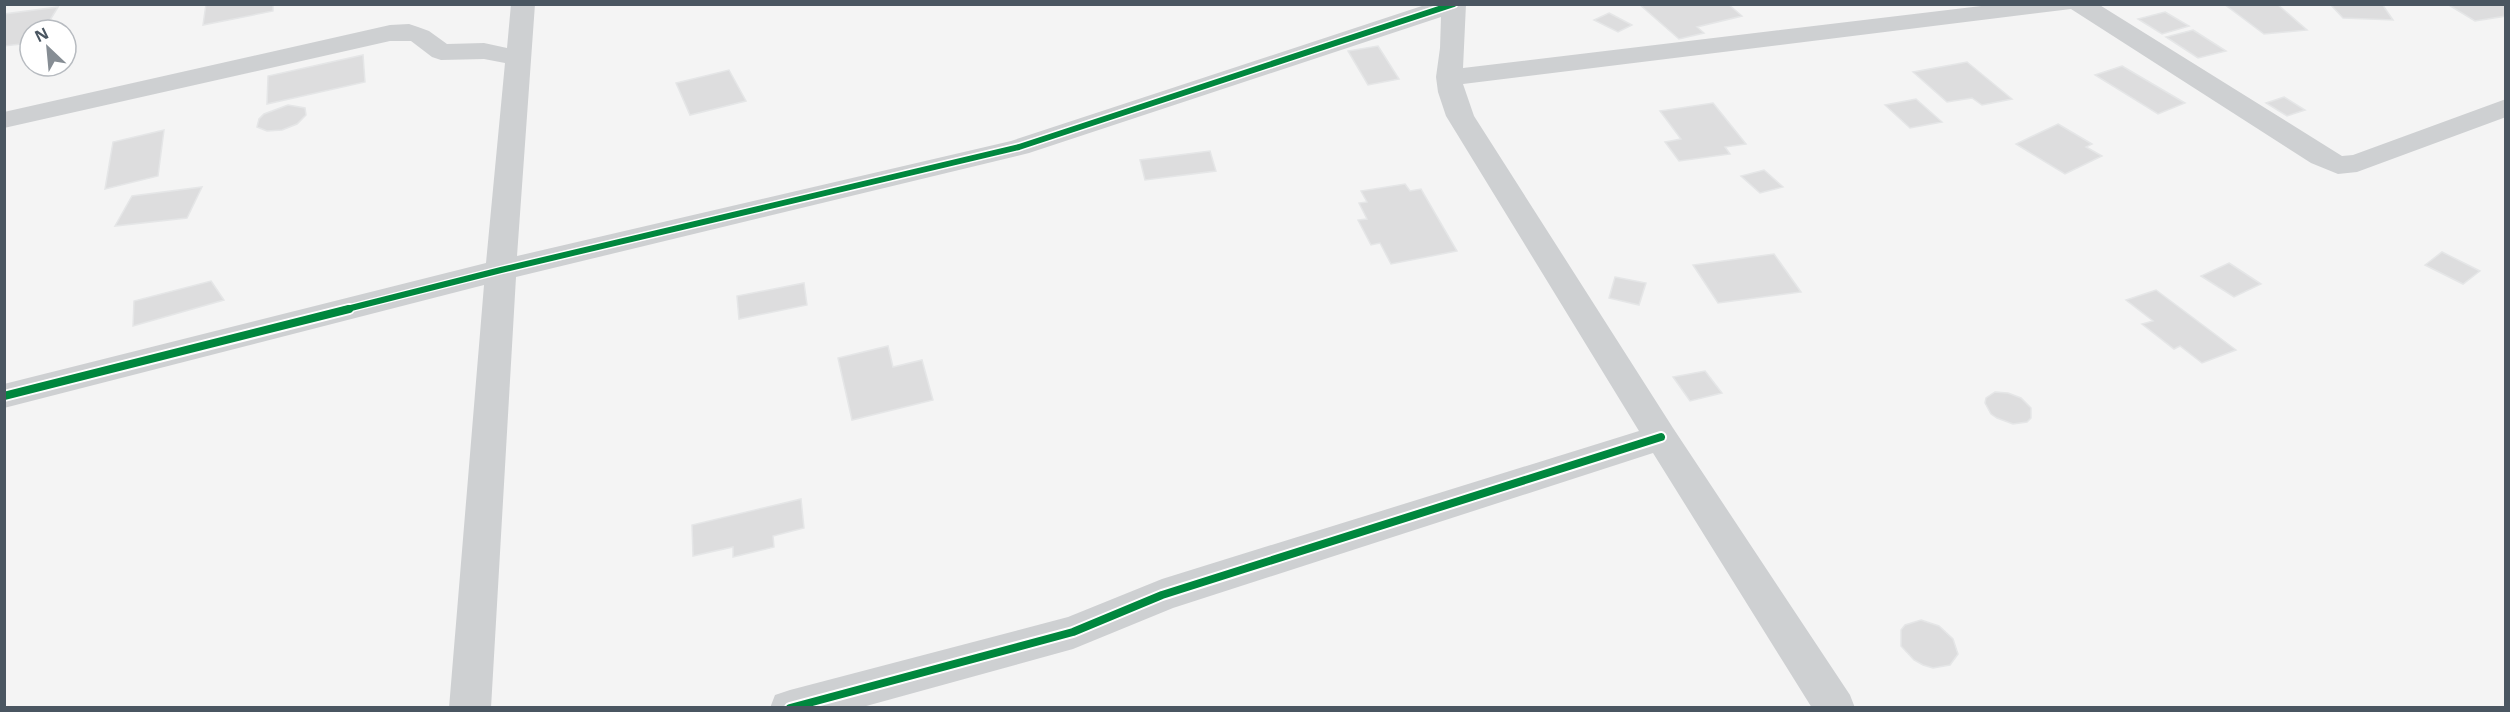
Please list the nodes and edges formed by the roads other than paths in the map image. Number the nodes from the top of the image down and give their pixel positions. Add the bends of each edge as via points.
1 (523, 4) edge
2 (2063, 4) edge
3 (2080, 4) edge
4 (1454, 5) edge
5 (519, 58) junction
6 (1449, 77) junction
7 (2505, 107) edge
8 (4, 120) edge
9 (501, 270) junction
10 (4, 396) edge
11 (1661, 437) junction
12 (470, 708) edge
13 (790, 708) edge
14 (1835, 708) edge

1 - 5 street
2 - 6 street
3 - 7 street via 2337,165 2357,163
4 - 6 street
4 - 9 street via 1019,147
5 - 8 street via 484,51 441,52 420,36 390,33
5 - 9 street
6 - 11 street via 1451,92 1470,133
9 - 10 street
9 - 12 street
11 - 13 street via 1162,596 1073,632
11 - 14 street

